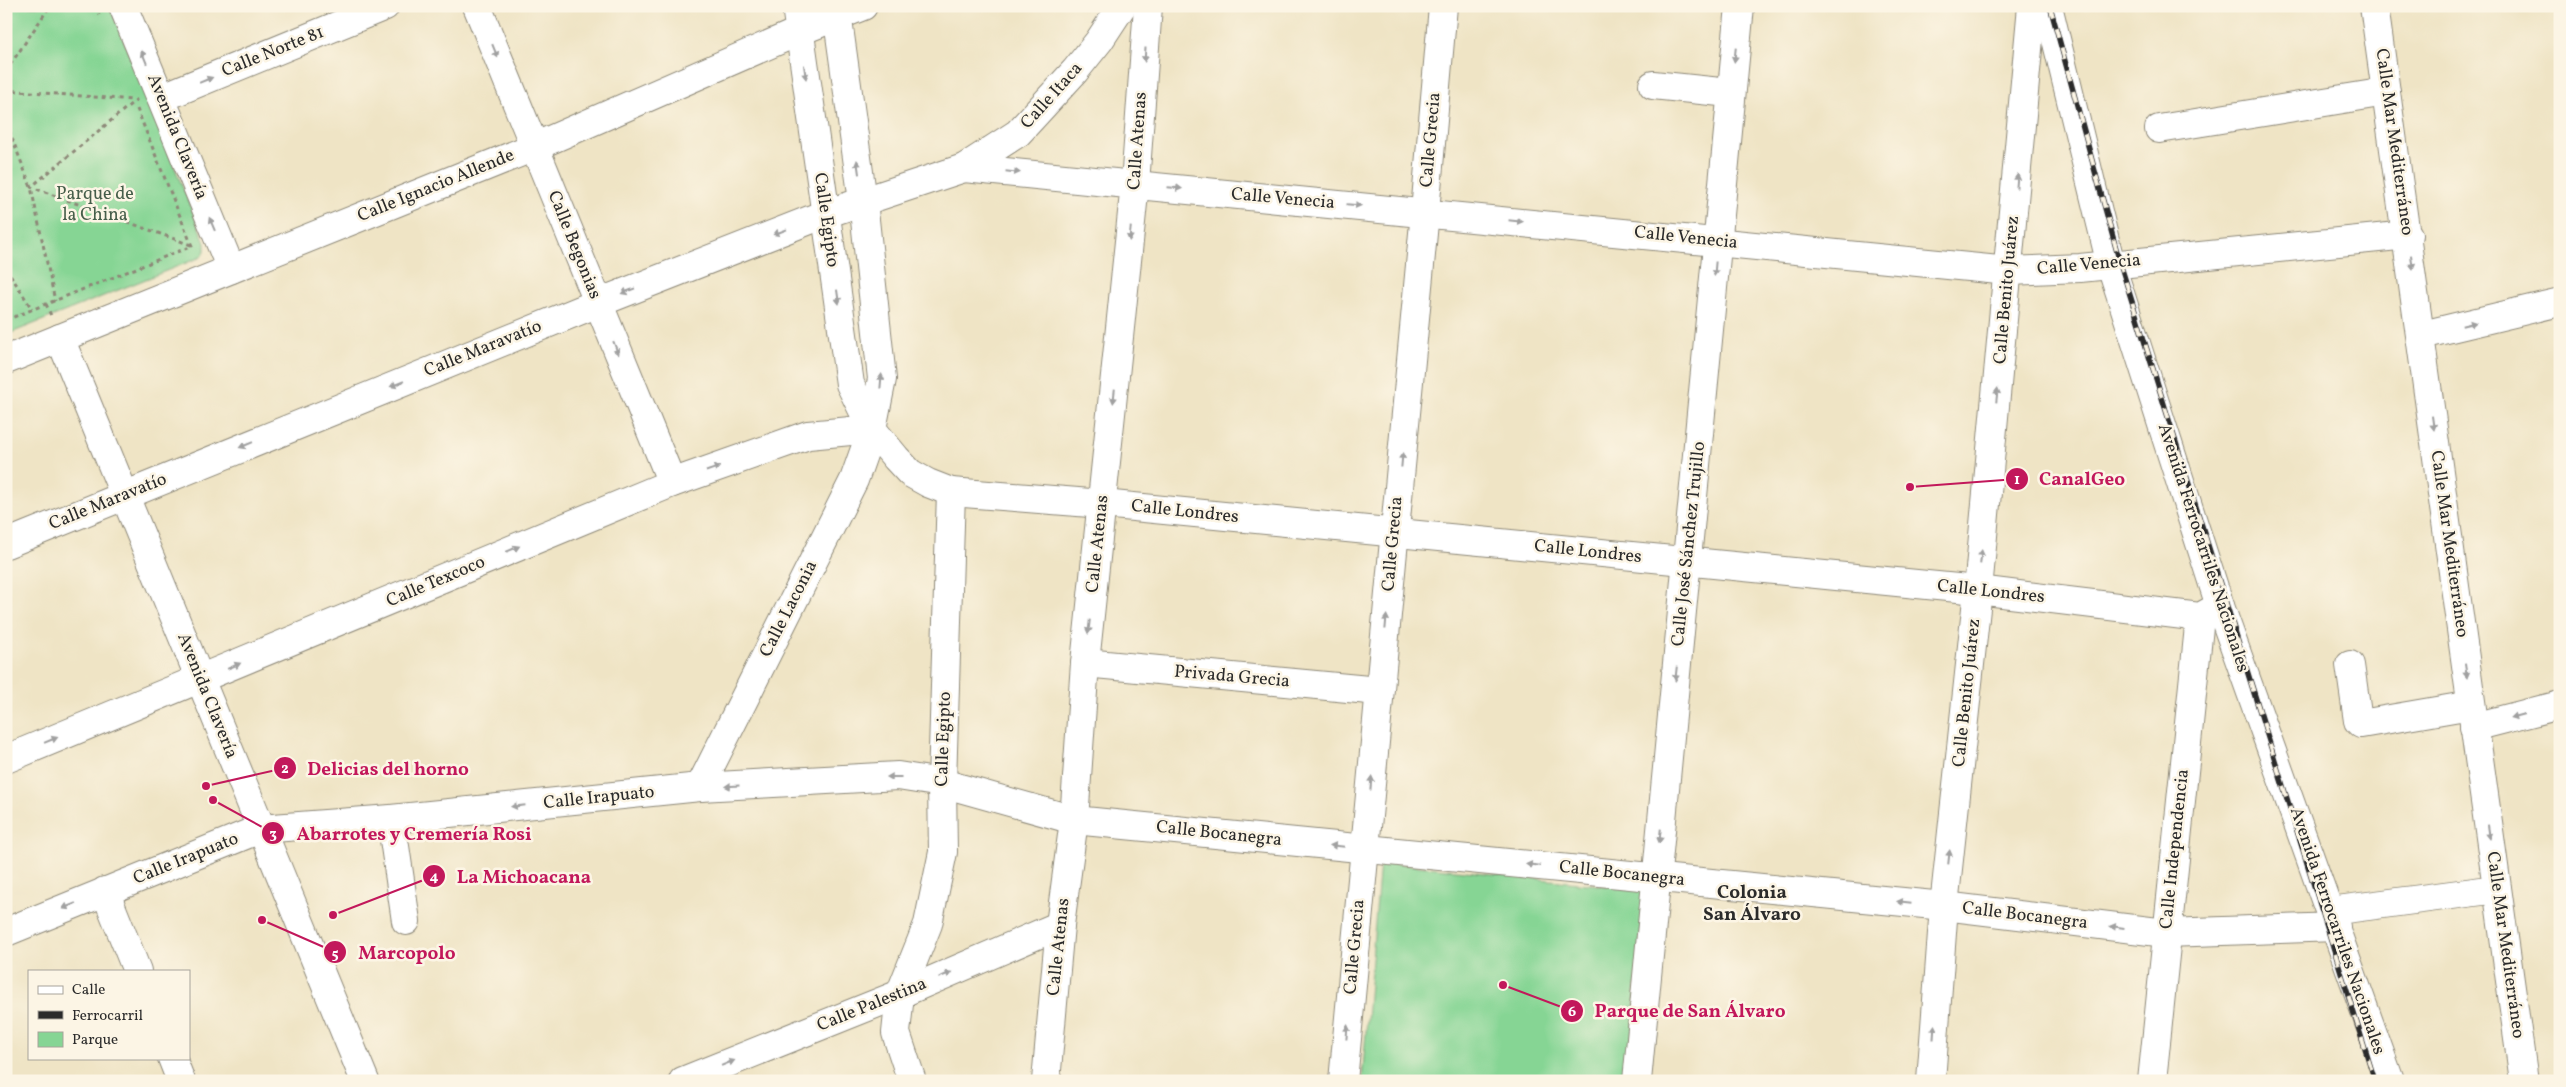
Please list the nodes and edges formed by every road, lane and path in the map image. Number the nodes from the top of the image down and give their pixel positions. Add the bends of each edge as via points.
1 (50, 6) edge
2 (96, 6) edge
3 (385, 6) edge
4 (477, 6) edge
5 (863, 6) edge
6 (1122, 6) edge
7 (1148, 6) edge
8 (1442, 6) edge
9 (1740, 6) edge
10 (2032, 6) edge
11 (2048, 6) edge
12 (2374, 6) edge
13 (836, 11) edge
14 (113, 15) edge
15 (798, 19) edge
16 (6, 71) edge
17 (1653, 85) dead end
18 (6, 90) edge
19 (130, 91) dead end
20 (2386, 92) junction
21 (1730, 93) junction
22 (161, 98) junction
23 (134, 100) junction
24 (6, 122) edge
25 (2159, 129) dead end
26 (534, 147) junction
27 (964, 168) junction
28 (1135, 184) junction
29 (31, 187) junction
30 (863, 201) junction
31 (1425, 212) junction
32 (825, 214) junction
33 (2408, 235) junction
34 (1718, 241) junction
35 (192, 246) junction
36 (2111, 265) junction
37 (6, 268) edge
38 (231, 269) junction
39 (2009, 271) junction
40 (55, 301) junction
41 (2560, 302) edge
42 (598, 303) junction
43 (32, 309) junction
44 (6, 320) edge
45 (2422, 336) junction
46 (60, 338) junction
47 (6, 360) edge
48 (872, 429) junction
49 (672, 483) junction
50 (952, 492) junction
51 (124, 495) junction
52 (1103, 504) junction
53 (1394, 533) junction
54 (6, 544) edge
55 (1687, 562) junction
56 (1978, 590) junction
57 (2210, 612) junction
58 (1085, 663) junction
59 (2350, 665) dead end
60 (201, 680) junction
61 (1380, 691) junction
62 (2560, 705) edge
63 (2472, 716) junction
64 (6, 759) edge
65 (942, 783) junction
66 (700, 787) junction
67 (391, 819) junction
68 (1074, 820) junction
69 (260, 829) junction
70 (1364, 849) junction
71 (1656, 877) junction
72 (2497, 889) junction
73 (105, 891) junction
74 (1944, 906) junction
75 (2333, 919) junction
76 (406, 922) dead end
77 (1060, 925) junction
78 (6, 932) edge
79 (2166, 933) junction
80 (137, 970) edge
81 (900, 994) junction
82 (173, 1060) edge
83 (181, 1081) edge
84 (365, 1081) edge
85 (683, 1081) edge
86 (912, 1081) edge
87 (1046, 1081) edge
88 (1343, 1081) edge
89 (1637, 1081) edge
90 (1930, 1081) edge
91 (2152, 1081) edge
92 (2390, 1081) edge
93 (2524, 1081) edge

1 - 16 path
2 - 14 path
22 -> 3 street, Calle Norte 81
4 -> 26 street, Calle Begonias
5 - 13 street, Calle Ignacio Allende
6 - 27 street, Calle Itaca via 1087,56 1018,133
7 -> 28 street, Calle Atenas
8 - 31 street, Calle Grecia
9 -> 21 street, Calle José Sánchez Trujillo
39 -> 10 street, Calle Benito Juárez
11 - 36 street, Avenida Ferrocarriles Nacionales
12 - 20 street, Calle Mar Mediterráneo
13 - 15 street, Calle Ignacio Allende
30 -> 13 street
22 -> 14 street, Avenida Clavería
15 - 26 street, Calle Ignacio Allende
15 -> 32 street, Calle Egipto
17 - 21 street
18 - 23 path
19 - 23 path
20 - 25 street
20 - 33 street, Calle Mar Mediterráneo
21 - 34 street, Calle José Sánchez Trujillo
38 -> 22 street, Avenida Clavería
23 - 29 path
23 - 35 path
24 - 29 path
26 - 38 street, Calle Ignacio Allende
26 - 42 street, Calle Begonias
27 -> 28 street, Calle Venecia
27 - 30 street, Calle Maravatío
28 -> 31 street, Calle Venecia
28 -> 52 street, Calle Atenas
29 - 35 path
29 - 40 path
30 - 32 street, Calle Maravatío
48 -> 30 street via 882,379
31 -> 34 street, Calle Venecia
53 -> 31 street, Calle Grecia
32 -> 42 street, Calle Maravatío
32 -> 48 street, Calle Egipto via 850,384
33 - 36 street, Calle Venecia
33 -> 45 street, Calle Mar Mediterráneo
34 - 39 street, Calle Venecia
34 -> 55 street, Calle José Sánchez Trujillo
35 - 40 path
36 - 39 street, Calle Venecia
36 - 57 street, Avenida Ferrocarriles Nacionales
37 - 43 path
38 - 46 street, Calle Ignacio Allende
56 -> 39 street, Calle Benito Juárez
40 - 43 path
45 -> 41 street
42 -> 49 street, Calle Begonias
42 -> 51 street, Calle Maravatío
43 - 44 path
45 -> 63 street, Calle Mar Mediterráneo
46 - 47 street, Calle Ignacio Allende
46 - 51 street, Avenida Clavería
49 -> 48 street, Calle Texcoco via 808,435
48 - 50 street, Calle Egipto via 910,472
48 - 66 street, Calle Laconia via 854,480
60 -> 49 street, Calle Texcoco
50 - 52 street, Calle Londres
50 - 65 street, Calle Egipto
51 - 54 street, Calle Maravatío
51 - 60 street, Avenida Clavería
52 - 53 street, Calle Londres
52 -> 58 street, Calle Atenas
53 - 55 street, Calle Londres
61 -> 53 street, Calle Grecia
55 - 56 street, Calle Londres
55 -> 71 street, Calle José Sánchez Trujillo
56 - 57 street, Calle Londres
74 -> 56 street, Calle Benito Juárez
57 - 75 street, Avenida Ferrocarriles Nacionales
57 - 79 street, Calle Independencia
58 - 61 street, Privada Grecia
58 - 68 street, Calle Atenas
59 - 63 street via 2361,724
64 -> 60 street, Calle Texcoco
60 - 69 street, Avenida Clavería
70 -> 61 street, Calle Grecia
62 -> 63 street
63 -> 72 street, Calle Mar Mediterráneo
65 -> 66 street, Calle Irapuato via 898,776
65 - 68 street, Calle Bocanegra
65 - 81 street, Calle Egipto via 943,852 928,924
66 -> 67 street, Calle Irapuato
67 - 69 street, Calle Irapuato
67 - 76 street
70 -> 68 street, Calle Bocanegra
68 - 77 street, Calle Atenas
69 - 73 street, Calle Irapuato
69 - 84 street, Avenida Clavería
71 -> 70 street, Calle Bocanegra
88 -> 70 street, Calle Grecia
74 -> 71 street, Calle Bocanegra
71 - 89 street, Calle José Sánchez Trujillo
72 - 75 street, Calle Bocanegra
72 - 93 street, Calle Mar Mediterráneo
73 -> 78 street, Calle Irapuato
73 - 80 street
79 -> 74 street, Calle Bocanegra
90 -> 74 street, Calle Benito Juárez
75 - 79 street, Calle Bocanegra
75 - 92 street, Avenida Ferrocarriles Nacionales
81 -> 77 street, Calle Palestina
77 - 87 street, Calle Atenas
79 - 91 street, Calle Independencia
85 -> 81 street, Calle Palestina
81 - 86 street, Calle Egipto via 896,1033
82 - 83 street

